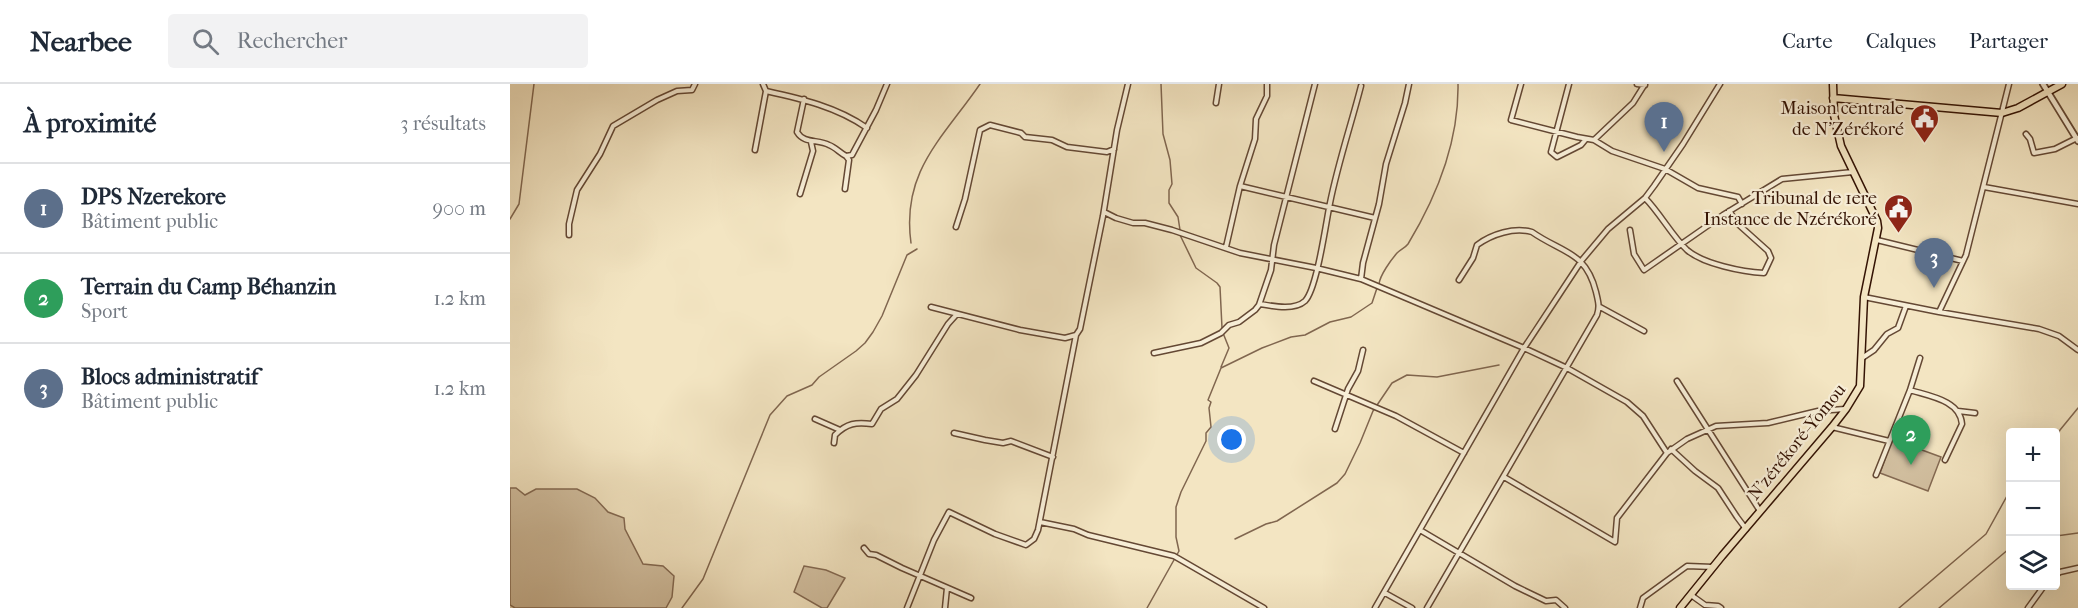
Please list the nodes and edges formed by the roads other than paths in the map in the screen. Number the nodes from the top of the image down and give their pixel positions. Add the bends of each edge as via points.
1 (694, 84) edge
2 (763, 84) edge
3 (887, 84) edge
4 (1128, 84) edge
5 (1219, 84) edge
6 (1267, 84) edge
7 (1315, 84) edge
8 (1408, 84) edge
9 (1521, 84) edge
10 (1569, 84) edge
11 (1637, 84) edge
12 (1645, 84) edge
13 (1720, 84) edge
14 (1833, 84) edge
15 (2009, 84) edge
16 (2043, 84) edge
17 (2062, 84) edge
18 (1360, 86) dead end
19 (766, 91) junction
20 (2048, 92) junction
21 (1833, 98) junction
22 (804, 99) junction
23 (1216, 103) dead end
24 (2002, 113) junction
25 (867, 128) junction
26 (1557, 131) junction
27 (2026, 135) dead end
28 (1586, 139) junction
29 (2078, 139) edge
30 (1594, 140) junction
31 (811, 142) junction
32 (1114, 149) junction
33 (755, 150) dead end
34 (849, 157) junction
35 (1665, 169) junction
36 (1853, 172) junction
37 (1240, 186) junction
38 (1984, 187) junction
39 (845, 189) dead end
40 (800, 194) dead end
41 (1286, 197) junction
42 (1645, 198) junction
43 (1742, 204) junction
44 (2078, 204) edge
45 (1330, 207) junction
46 (1729, 211) junction
47 (1104, 212) junction
48 (1375, 218) junction
49 (956, 227) dead end
50 (1630, 230) dead end
51 (569, 235) dead end
52 (1877, 240) junction
53 (1682, 244) junction
54 (1226, 247) junction
55 (1272, 260) junction
56 (1582, 260) junction
57 (1963, 261) junction
58 (1316, 268) junction
59 (1361, 279) junction
60 (1459, 280) dead end
61 (1864, 297) junction
62 (1260, 304) junction
63 (1906, 306) junction
64 (932, 307) dead end
65 (1600, 307) junction
66 (1939, 312) junction
67 (957, 314) junction
68 (1644, 331) dead end
69 (1076, 335) junction
70 (1524, 348) junction
71 (1363, 350) dead end
72 (2078, 350) edge
73 (1154, 353) dead end
74 (1862, 358) junction
75 (1920, 358) dead end
76 (1567, 368) junction
77 (1314, 381) dead end
78 (1677, 381) dead end
79 (1910, 390) junction
80 (1346, 395) junction
81 (1846, 409) junction
82 (1958, 411) junction
83 (1975, 413) dead end
84 (815, 419) dead end
85 (1832, 427) junction
86 (1335, 429) dead end
87 (840, 430) junction
88 (1709, 430) junction
89 (954, 433) dead end
90 (1889, 441) junction
91 (834, 443) dead end
92 (1671, 449) junction
93 (1464, 453) junction
94 (1667, 453) junction
95 (1053, 457) junction
96 (1945, 460) dead end
97 (1876, 475) dead end
98 (1504, 477) junction
99 (1760, 512) junction
100 (1040, 522) junction
101 (1747, 529) junction
102 (1420, 530) junction
103 (864, 548) dead end
104 (1460, 553) junction
105 (1713, 567) junction
106 (2078, 568) edge
107 (2060, 572) edge
108 (920, 575) junction
109 (947, 588) junction
110 (2041, 590) edge
111 (1385, 593) junction
112 (1691, 595) junction
113 (971, 598) dead end
114 (907, 608) edge
115 (945, 608) edge
116 (1264, 608) edge
117 (1375, 608) edge
118 (1412, 608) edge
119 (1427, 608) edge
120 (1565, 608) edge
121 (1640, 608) edge
122 (1680, 608) edge
123 (1721, 608) edge
124 (2028, 608) edge

1 - 51 street via 692,90 677,91 657,100 613,126 577,190
2 - 19 street
3 - 25 street
4 - 32 street
5 - 23 street
6 - 37 street via 1267,96 1256,119 1255,139
7 - 41 street
8 - 48 street
9 - 26 street via 1511,120
10 - 26 street
11 - 12 street
12 - 30 street via 1633,103
13 - 35 street
14 - 21 highway, N'zérékoré-Yomou
15 - 24 street
16 - 20 street
17 - 20 highway
18 - 45 street
19 - 22 street
19 - 33 street
20 - 24 highway
20 - 29 street
21 - 24 highway
21 - 36 highway, N'zérékoré-Yomou via 1841,146
22 - 25 street via 842,113
22 - 31 street via 797,132
24 - 38 street
25 - 34 street
26 - 28 street
26 - 28 street via 1551,153 1557,156
27 - 29 street via 2034,153
28 - 30 street
30 - 35 street via 1612,151
31 - 34 street via 829,145
31 - 40 street via 813,151
32 - 47 street
32 - 49 street via 1107,152 1067,147 990,125 980,130
34 - 39 street
35 - 42 street
35 - 43 street via 1698,188 1738,197
36 - 43 street via 1782,179
36 - 52 highway, N'zérékoré-Yomou via 1876,221
37 - 41 street
37 - 54 street
38 - 44 street
38 - 57 street
41 - 45 street
41 - 55 street
42 - 53 street
42 - 56 street via 1608,229
43 - 46 street
45 - 48 street
45 - 58 street
46 - 53 street
46 - 53 street via 1768,251 1771,258 1764,273 1718,264 1688,251
47 - 54 street
47 - 69 street
48 - 59 street
50 - 53 street via 1634,254 1644,270
52 - 57 street
52 - 61 highway, N'zérékoré-Yomou
54 - 55 street
55 - 58 street
55 - 62 street
56 - 60 street via 1532,232 1518,229 1477,245
56 - 65 street via 1594,281
56 - 70 street
57 - 66 street
58 - 59 street
58 - 62 street via 1304,301 1295,306
59 - 70 street
61 - 63 street
61 - 74 highway, N'zérékoré-Yomou
62 - 73 street via 1239,322 1201,343
63 - 66 street
63 - 74 street via 1898,328
64 - 67 street
65 - 68 street
65 - 76 street
66 - 72 street via 2039,329 2059,336
67 - 69 street via 1065,338
67 - 87 street via 916,375 897,399 881,409 873,424 854,422
69 - 95 street
70 - 76 street
70 - 93 street
71 - 80 street
74 - 81 highway, N'zérékoré-Yomou via 1860,386
75 - 79 street
76 - 94 street via 1627,402 1643,416
76 - 98 street
77 - 80 street
78 - 88 street
79 - 82 street via 1943,401
79 - 90 street
80 - 86 street
80 - 93 street via 1396,416
81 - 85 highway, N'zérékoré-Yomou
81 - 88 street
82 - 83 street
82 - 96 street via 1962,424
84 - 87 street
85 - 90 street
85 - 99 highway, N'zérékoré-Yomou
87 - 91 street
88 - 92 street
88 - 99 street
89 - 95 street via 1011,441
90 - 97 street
92 - 94 street
92 - 101 street via 1718,488
93 - 102 street
94 - 98 street via 1617,518 1615,542
95 - 100 street
98 - 104 street
99 - 101 highway, N'zérékoré-Yomou
100 - 108 street via 1034,539 1026,545 949,512
100 - 116 street via 1176,557
101 - 105 highway, N'zérékoré-Yomou
102 - 104 street
102 - 111 street
103 - 108 street via 869,554
104 - 119 street
104 - 120 street via 1545,604 1556,600
105 - 112 highway, N'zérékoré-Yomou
105 - 121 street via 1687,566 1643,598
106 - 107 street
108 - 109 street
108 - 114 street
109 - 113 street
109 - 115 street
110 - 124 street
111 - 117 street
111 - 118 street
112 - 122 highway, N'zérékoré-Yomou
112 - 123 street via 1705,605

